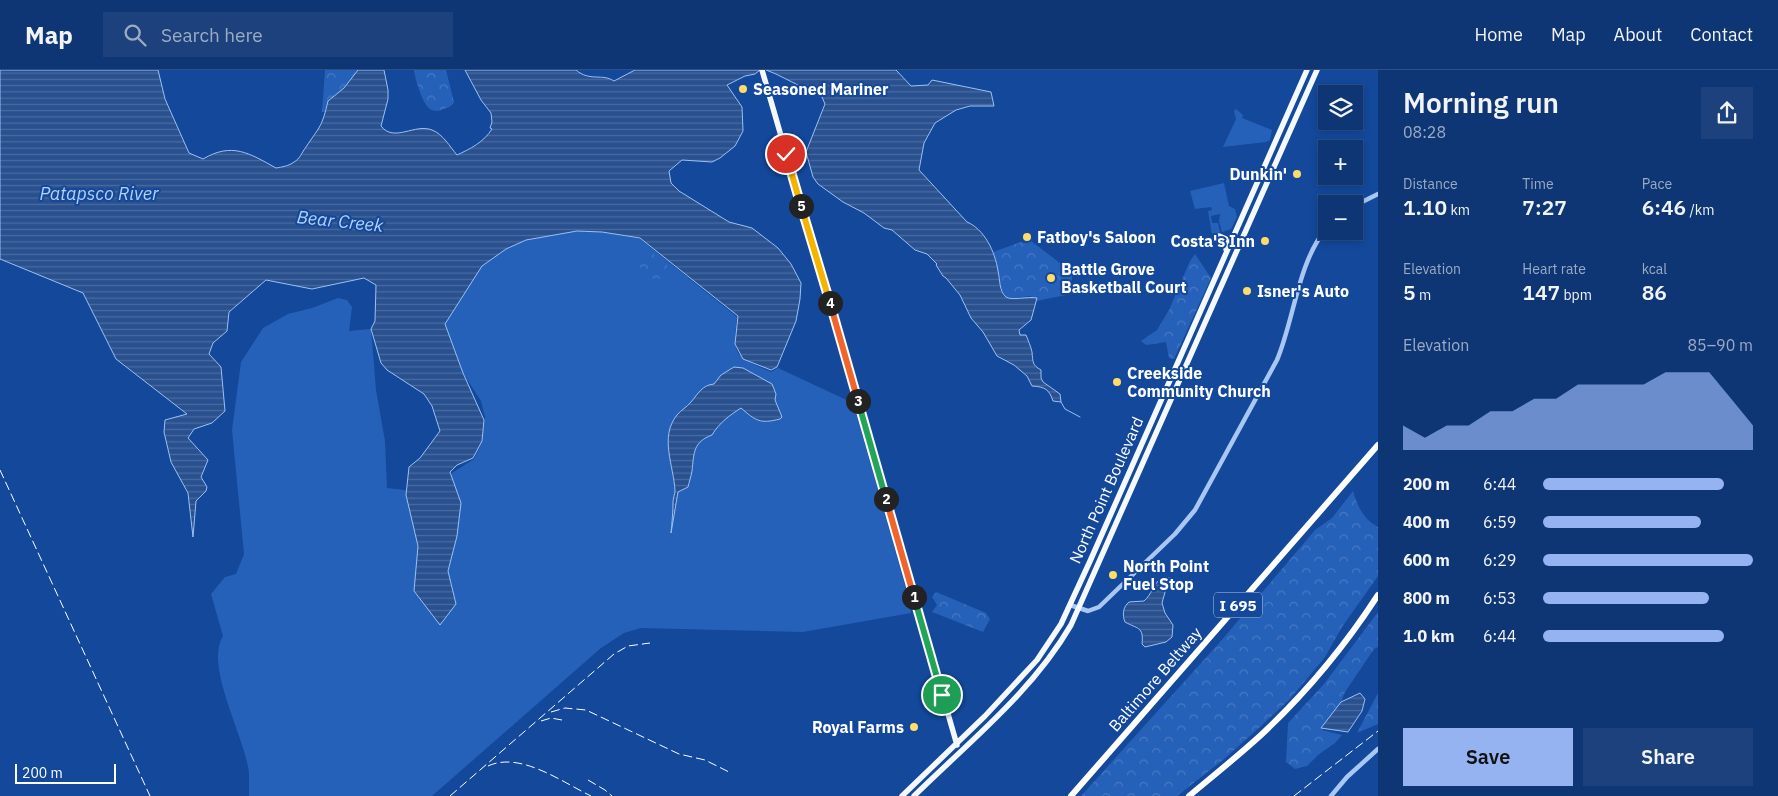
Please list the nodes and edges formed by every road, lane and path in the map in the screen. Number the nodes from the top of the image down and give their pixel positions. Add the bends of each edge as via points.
1 (762, 70) edge
2 (1307, 70) edge
3 (1318, 70) edge
4 (1378, 194) edge
5 (1363, 202) edge
6 (1219, 236) dead end
7 (1319, 240) edge
8 (1226, 253) junction
9 (1198, 317) junction
10 (1207, 321) junction
11 (1378, 445) edge
12 (1378, 595) edge
13 (1070, 605) junction
14 (1079, 608) junction
15 (948, 718) junction
16 (971, 730) junction
17 (956, 743) junction
18 (1378, 749) edge
19 (960, 751) junction
20 (902, 796) edge
21 (914, 796) edge
22 (1071, 796) edge
23 (1188, 796) edge
24 (1331, 796) edge

1 - 15 main road
2 - 8 main road, North Point Boulevard
3 - 10 main road, North Point Boulevard
4 - 5 street
6 - 8 main road via 1226,239
7 - 14 street via 1307,262 1276,360 1195,510 1103,604 1094,610
8 - 9 main road, North Point Boulevard
9 - 10 main road
9 - 13 main road, North Point Boulevard
10 - 14 main road, North Point Boulevard
11 - 22 highway, Baltimore Beltway / I 695
12 - 23 highway via 1334,656 1293,704 1249,746
13 - 14 street
13 - 16 main road, North Point Boulevard via 1037,660
14 - 19 main road, North Point Boulevard via 1062,640 1038,673
15 - 16 main road via 956,733
15 - 17 main road
16 - 17 main road, North Point Boulevard
17 - 19 main road
17 - 20 main road, North Point Boulevard
18 - 24 street
19 - 21 main road, North Point Boulevard

